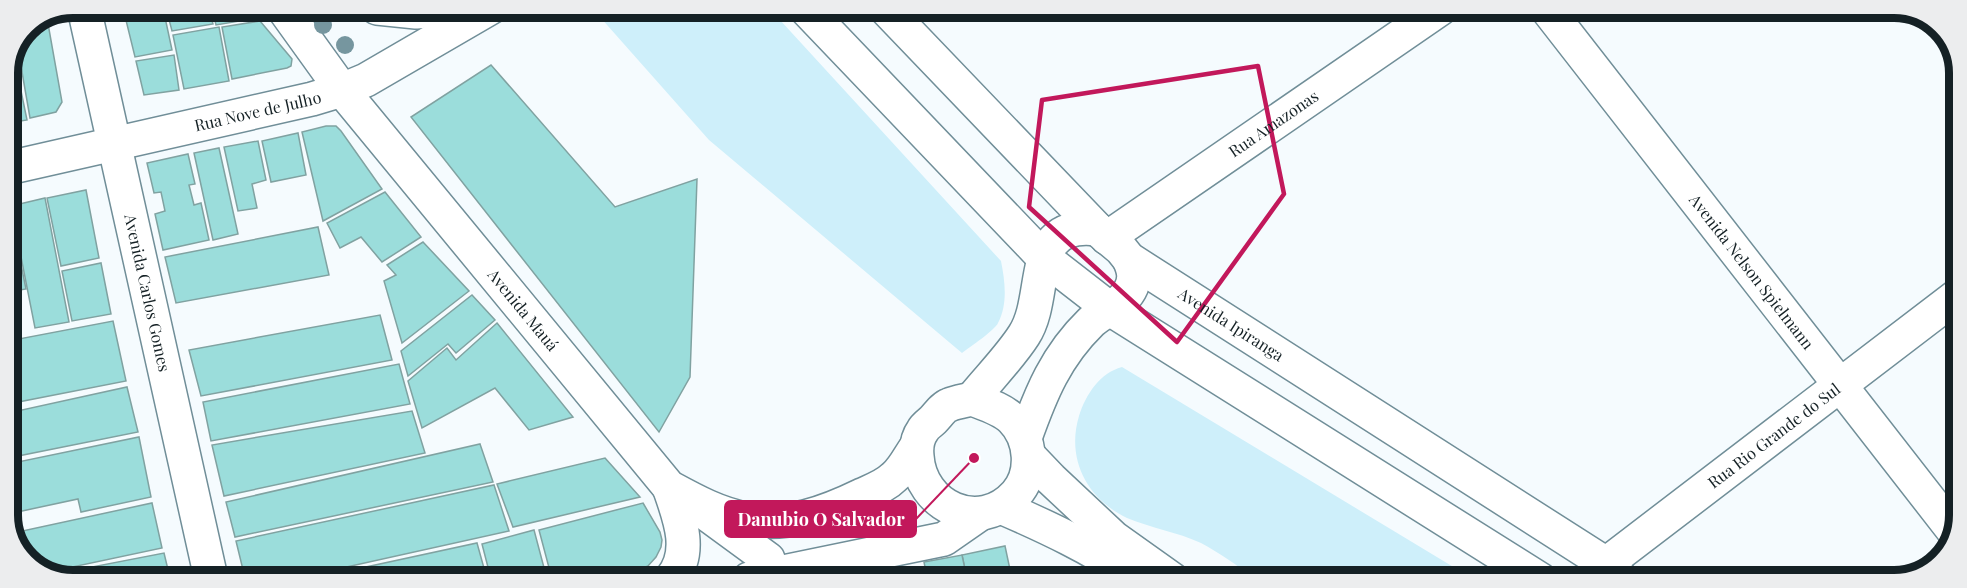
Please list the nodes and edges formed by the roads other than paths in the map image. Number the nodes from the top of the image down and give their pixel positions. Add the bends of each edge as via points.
1 (86, 18) edge
2 (290, 18) edge
3 (473, 18) edge
4 (815, 18) edge
5 (895, 18) edge
6 (1427, 18) edge
7 (1554, 18) edge
8 (342, 90) junction
9 (114, 145) junction
10 (18, 166) edge
11 (1111, 242) junction
12 (1043, 257) junction
13 (1949, 302) edge
14 (1110, 309) junction
15 (1841, 386) junction
16 (972, 399) junction
17 (916, 447) junction
18 (1027, 447) junction
19 (669, 487) junction
20 (991, 510) junction
21 (1948, 524) edge
22 (209, 570) edge
23 (676, 570) edge
24 (767, 570) edge
25 (803, 570) edge
26 (1124, 570) edge
27 (1159, 570) edge
28 (1525, 570) edge
29 (1601, 570) edge
30 (1614, 570) edge

1 - 9 main road, Avenida Carlos Gomes
2 - 8 main road, Avenida Mauá
3 - 8 main road, Rua Nove de Julho
4 - 12 main road
5 - 11 main road, Avenida Ipiranga
6 - 11 main road, Rua Amazonas
7 - 15 main road, Avenida Nelson Spielmann
8 - 9 main road, Rua Nove de Julho
8 - 19 main road, Avenida Mauá
9 - 10 main road, Rua Nove de Julho
9 - 22 main road, Avenida Carlos Gomes
11 - 12 main road via 1083,227 1070,229 1056,237
11 - 14 main road via 1134,271 1134,279 1123,300
11 - 29 main road, Avenida Ipiranga
12 - 14 main road
12 - 16 main road via 1033,314 1025,334
13 - 15 main road, Rua Rio Grande do Sul
14 - 18 main road via 1092,321 1058,362 1039,396
14 - 28 main road
15 - 21 main road, Avenida Nelson Spielmann
15 - 30 main road, Rua Rio Grande do Sul
16 - 17 main road via 947,405 922,430
16 - 18 main road via 1012,419
17 - 19 main road, Avenida Mauá via 891,480 835,508 799,519 747,519 719,512
17 - 20 main road via 917,469 940,502 959,512
18 - 20 main road via 1026,476 1016,494
18 - 27 main road via 1051,479 1114,538
19 - 23 main road via 684,546
19 - 24 main road via 768,559
20 - 25 main road via 944,539
20 - 26 main road via 1064,534

